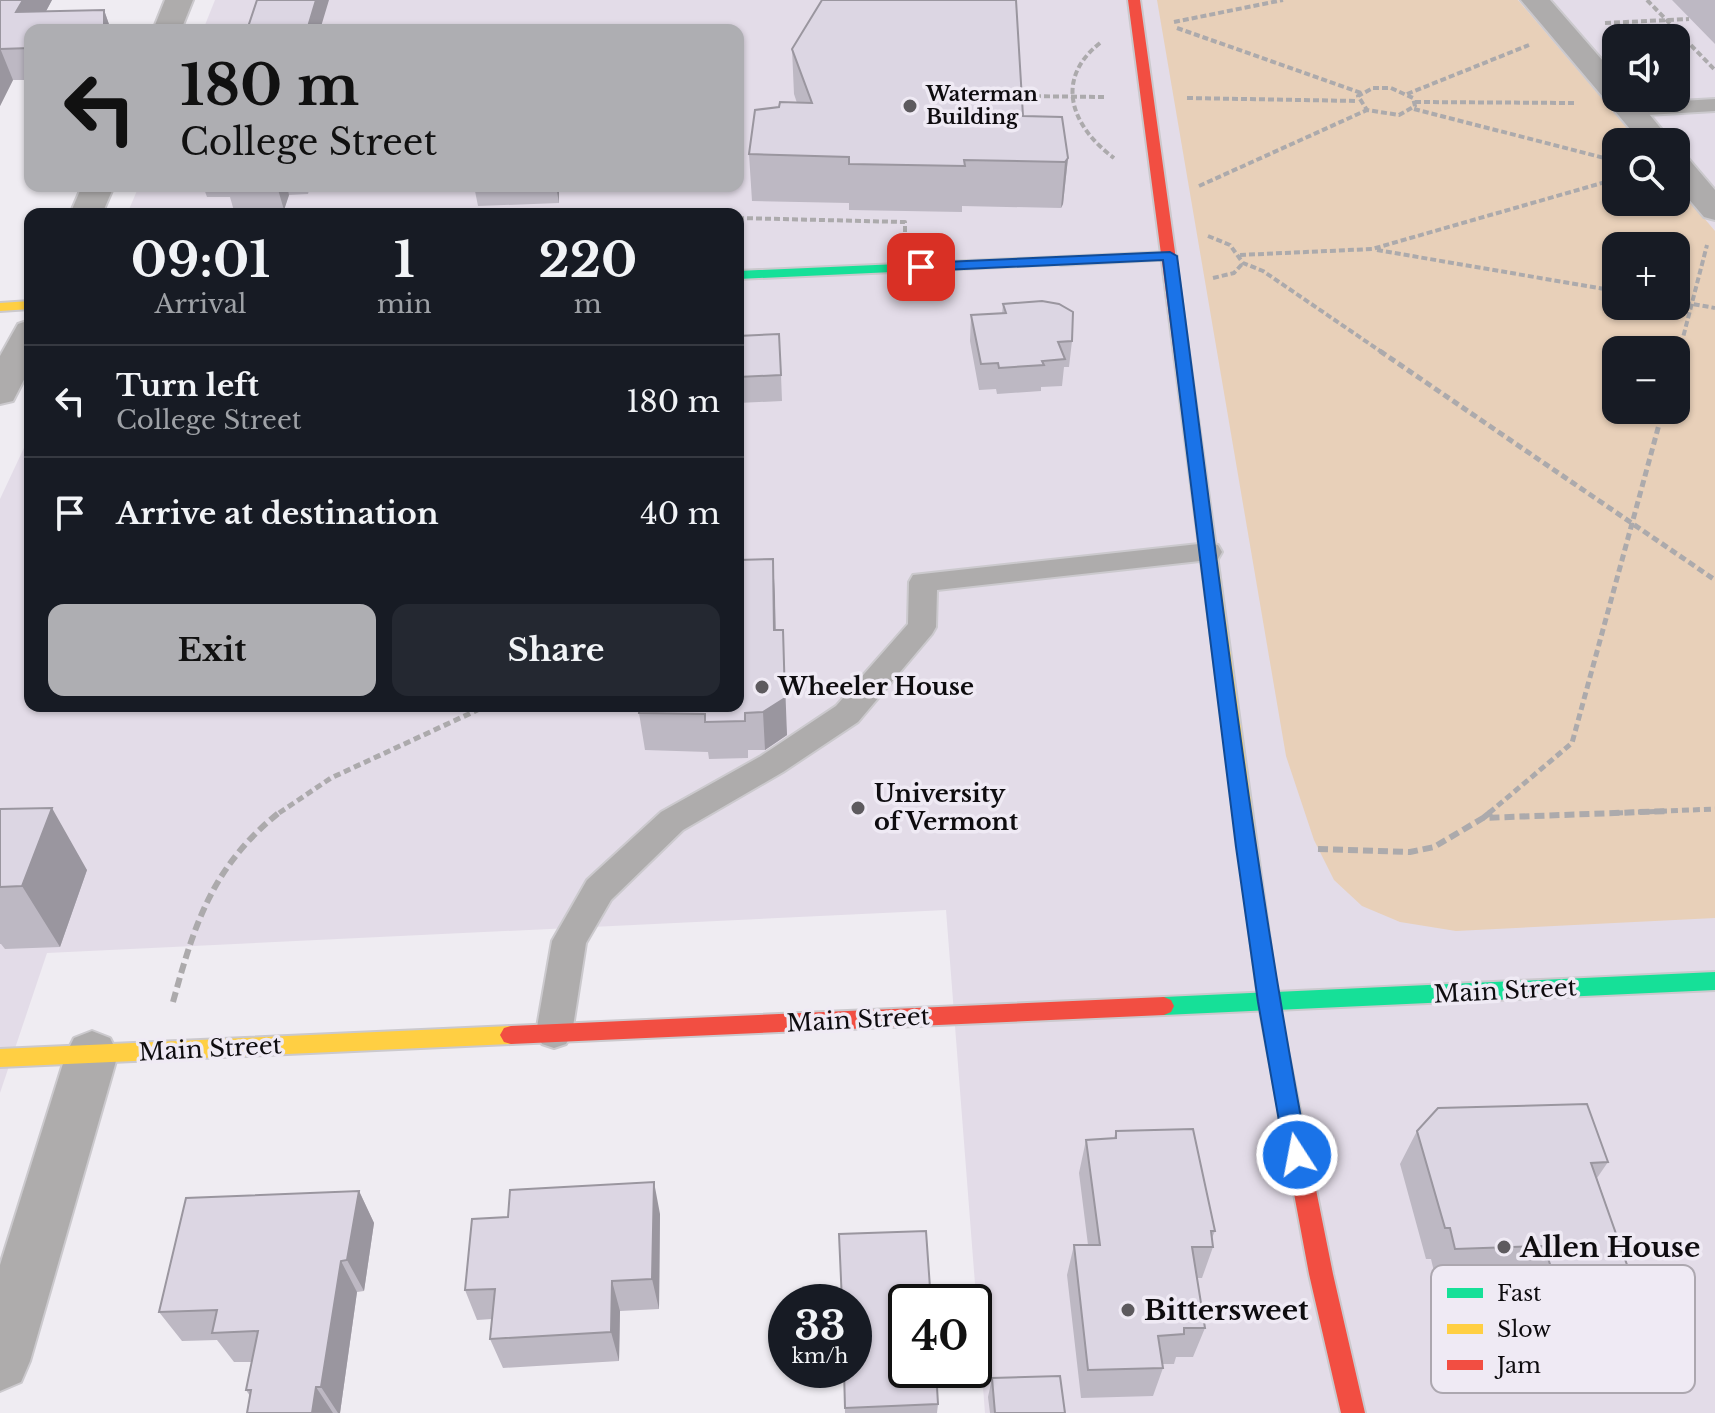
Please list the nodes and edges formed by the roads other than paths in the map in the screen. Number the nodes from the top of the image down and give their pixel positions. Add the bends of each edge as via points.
1 (179, 0) edge
2 (1134, 0) edge
3 (1535, 0) edge
4 (169, 24) edge
5 (1602, 78) edge
6 (1690, 104) edge
7 (1715, 105) edge
8 (1631, 112) edge
9 (1645, 128) edge
10 (1690, 181) edge
11 (1715, 210) edge
12 (1170, 256) junction
13 (744, 275) edge
14 (24, 305) edge
15 (0, 307) edge
16 (24, 343) edge
17 (0, 393) edge
18 (1208, 552) junction
19 (1715, 981) edge
20 (1268, 1002) junction
21 (554, 1033) junction
22 (92, 1054) junction
23 (0, 1058) edge
24 (0, 1361) edge
25 (1353, 1413) edge

1 - 4 street
2 - 12 street
3 - 5 street
6 - 7 lane
8 - 9 street
10 - 11 street
12 - 13 street
12 - 18 street
14 - 15 street
16 - 17 street
18 - 20 street
18 - 21 lane via 923,582 922,627 847,714 672,821 599,890 569,941
19 - 20 street, Main Street
20 - 21 street, Main Street
20 - 25 street
21 - 22 street, Main Street
22 - 23 street, Main Street
22 - 24 street

